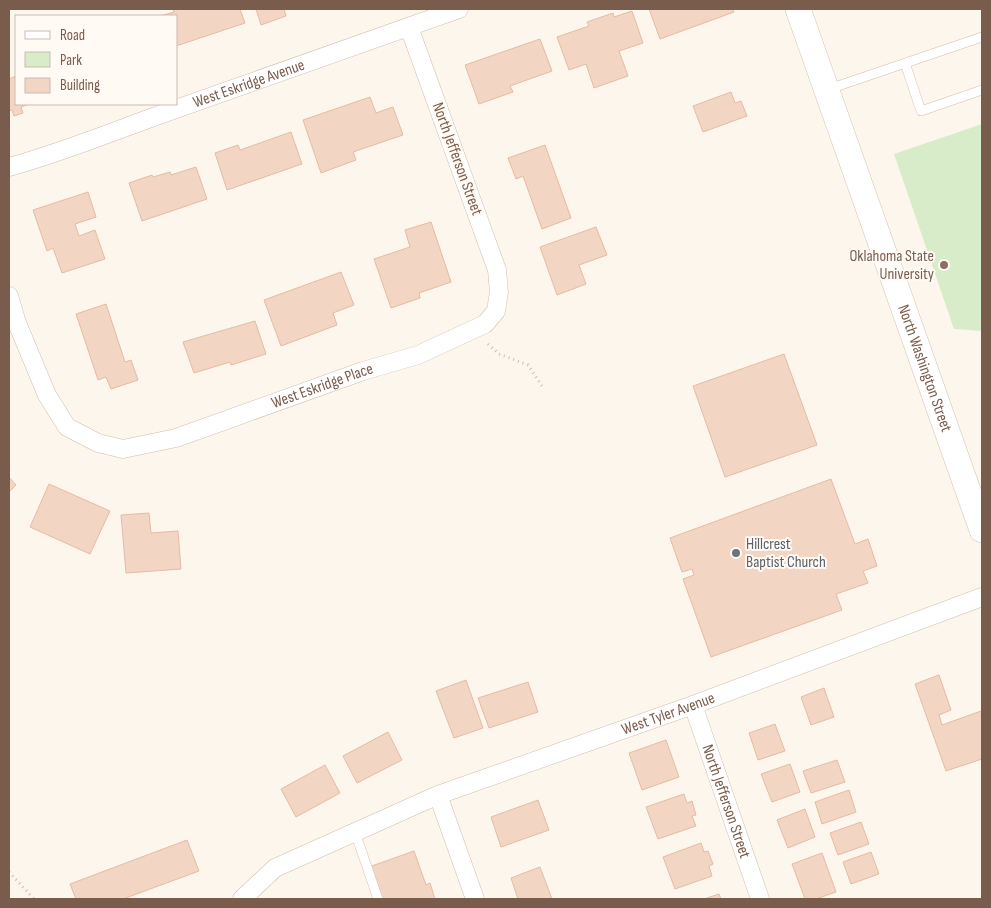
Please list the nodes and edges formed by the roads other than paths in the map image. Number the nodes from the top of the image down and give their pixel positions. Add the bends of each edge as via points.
1 (459, 9) edge
2 (798, 9) edge
3 (409, 27) junction
4 (982, 37) edge
5 (905, 63) junction
6 (826, 90) junction
7 (982, 90) edge
8 (9, 167) edge
9 (499, 292) joint
10 (9, 296) edge
11 (982, 530) edge
12 (982, 596) edge
13 (693, 704) junction
14 (438, 795) junction
15 (355, 832) junction
16 (242, 899) edge
17 (378, 899) edge
18 (475, 899) edge
19 (760, 899) edge

1 - 3 street, West Eskridge Avenue
2 - 6 main road, North Washington Street
3 - 8 street, West Eskridge Avenue via 63,151
3 - 9 street, North Jefferson Street via 497,270
4 - 5 lane
5 - 6 lane
5 - 7 lane via 921,111
6 - 11 main road, North Washington Street
9 - 10 street, West Eskridge Place via 496,311 485,324 418,356 319,386 176,438 123,449 98,443 67,427 47,395
12 - 13 street, West Tyler Avenue
13 - 14 street, West Tyler Avenue
13 - 19 street, North Jefferson Street
14 - 15 street, West Tyler Avenue
14 - 18 street
15 - 16 street, West Tyler Avenue via 274,868
15 - 17 lane

